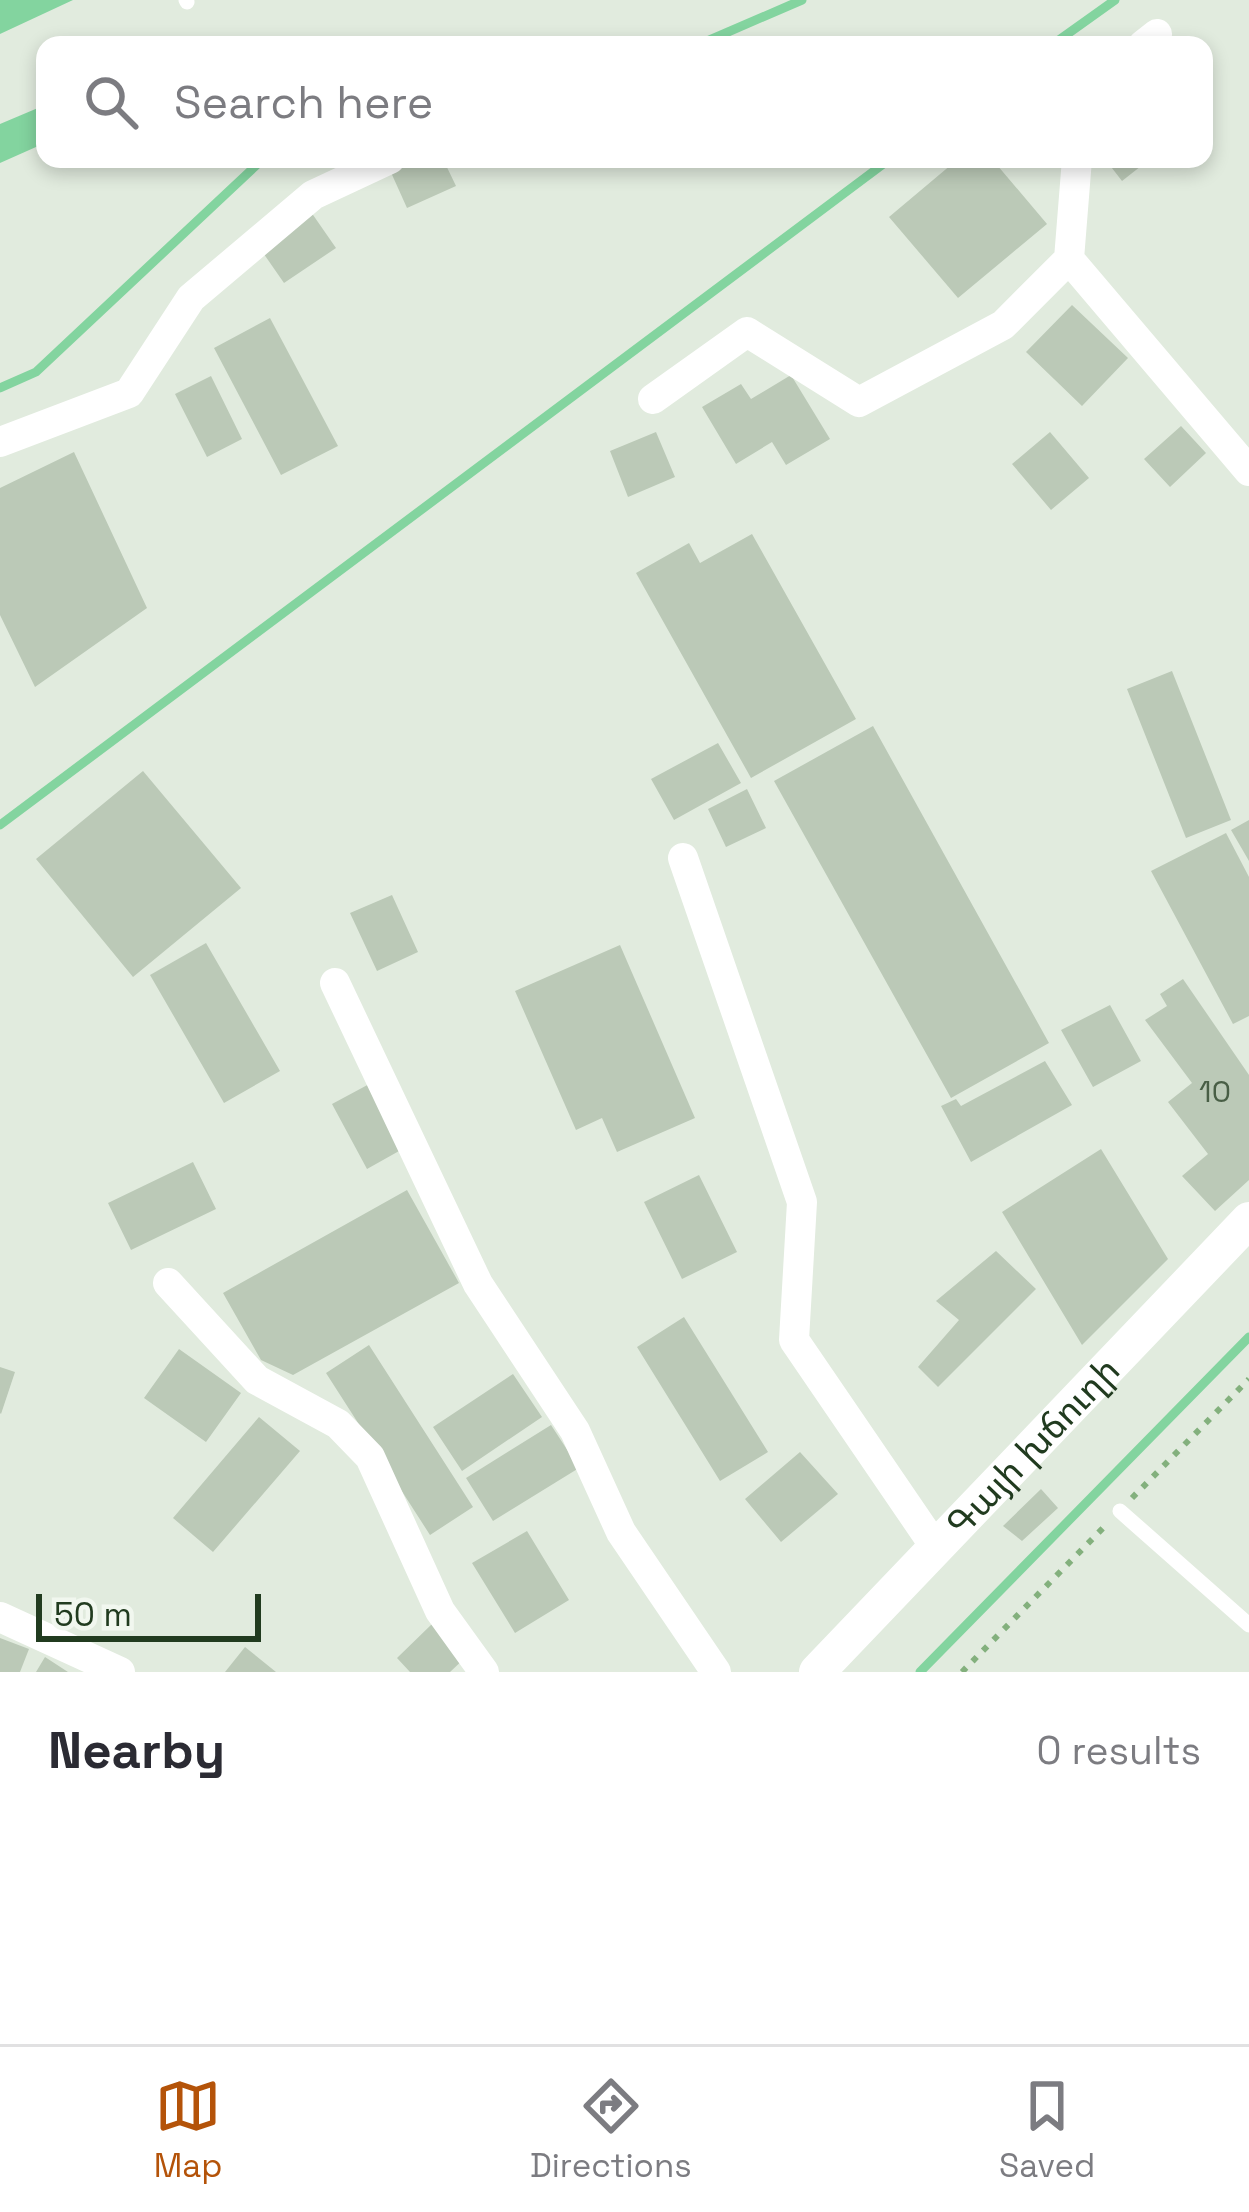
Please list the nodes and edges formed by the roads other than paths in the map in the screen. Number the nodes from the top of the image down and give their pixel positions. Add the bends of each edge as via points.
1 (371, 168) edge
2 (1076, 168) edge
3 (1069, 259) junction
4 (653, 399) dead end
5 (0, 442) edge
6 (1249, 471) edge
7 (683, 858) dead end
8 (335, 983) dead end
9 (1249, 1220) edge
10 (168, 1282) dead end
11 (1120, 1510) dead end
12 (936, 1548) junction
13 (0, 1617) edge
14 (1249, 1625) edge
15 (120, 1672) edge
16 (484, 1672) edge
17 (716, 1672) edge
18 (817, 1672) edge

1 - 5 street via 314,195 191,298 129,393
2 - 3 street
3 - 4 street via 1003,325 859,402 747,332
3 - 6 street
7 - 12 street via 802,1202 794,1340
8 - 17 street via 478,1284 575,1431 621,1532
9 - 12 main road, Գայի խճուղի
10 - 16 street via 257,1381 338,1424 370,1457 440,1611
11 - 14 lane
12 - 18 main road, Գայի խճուղի
13 - 15 street

